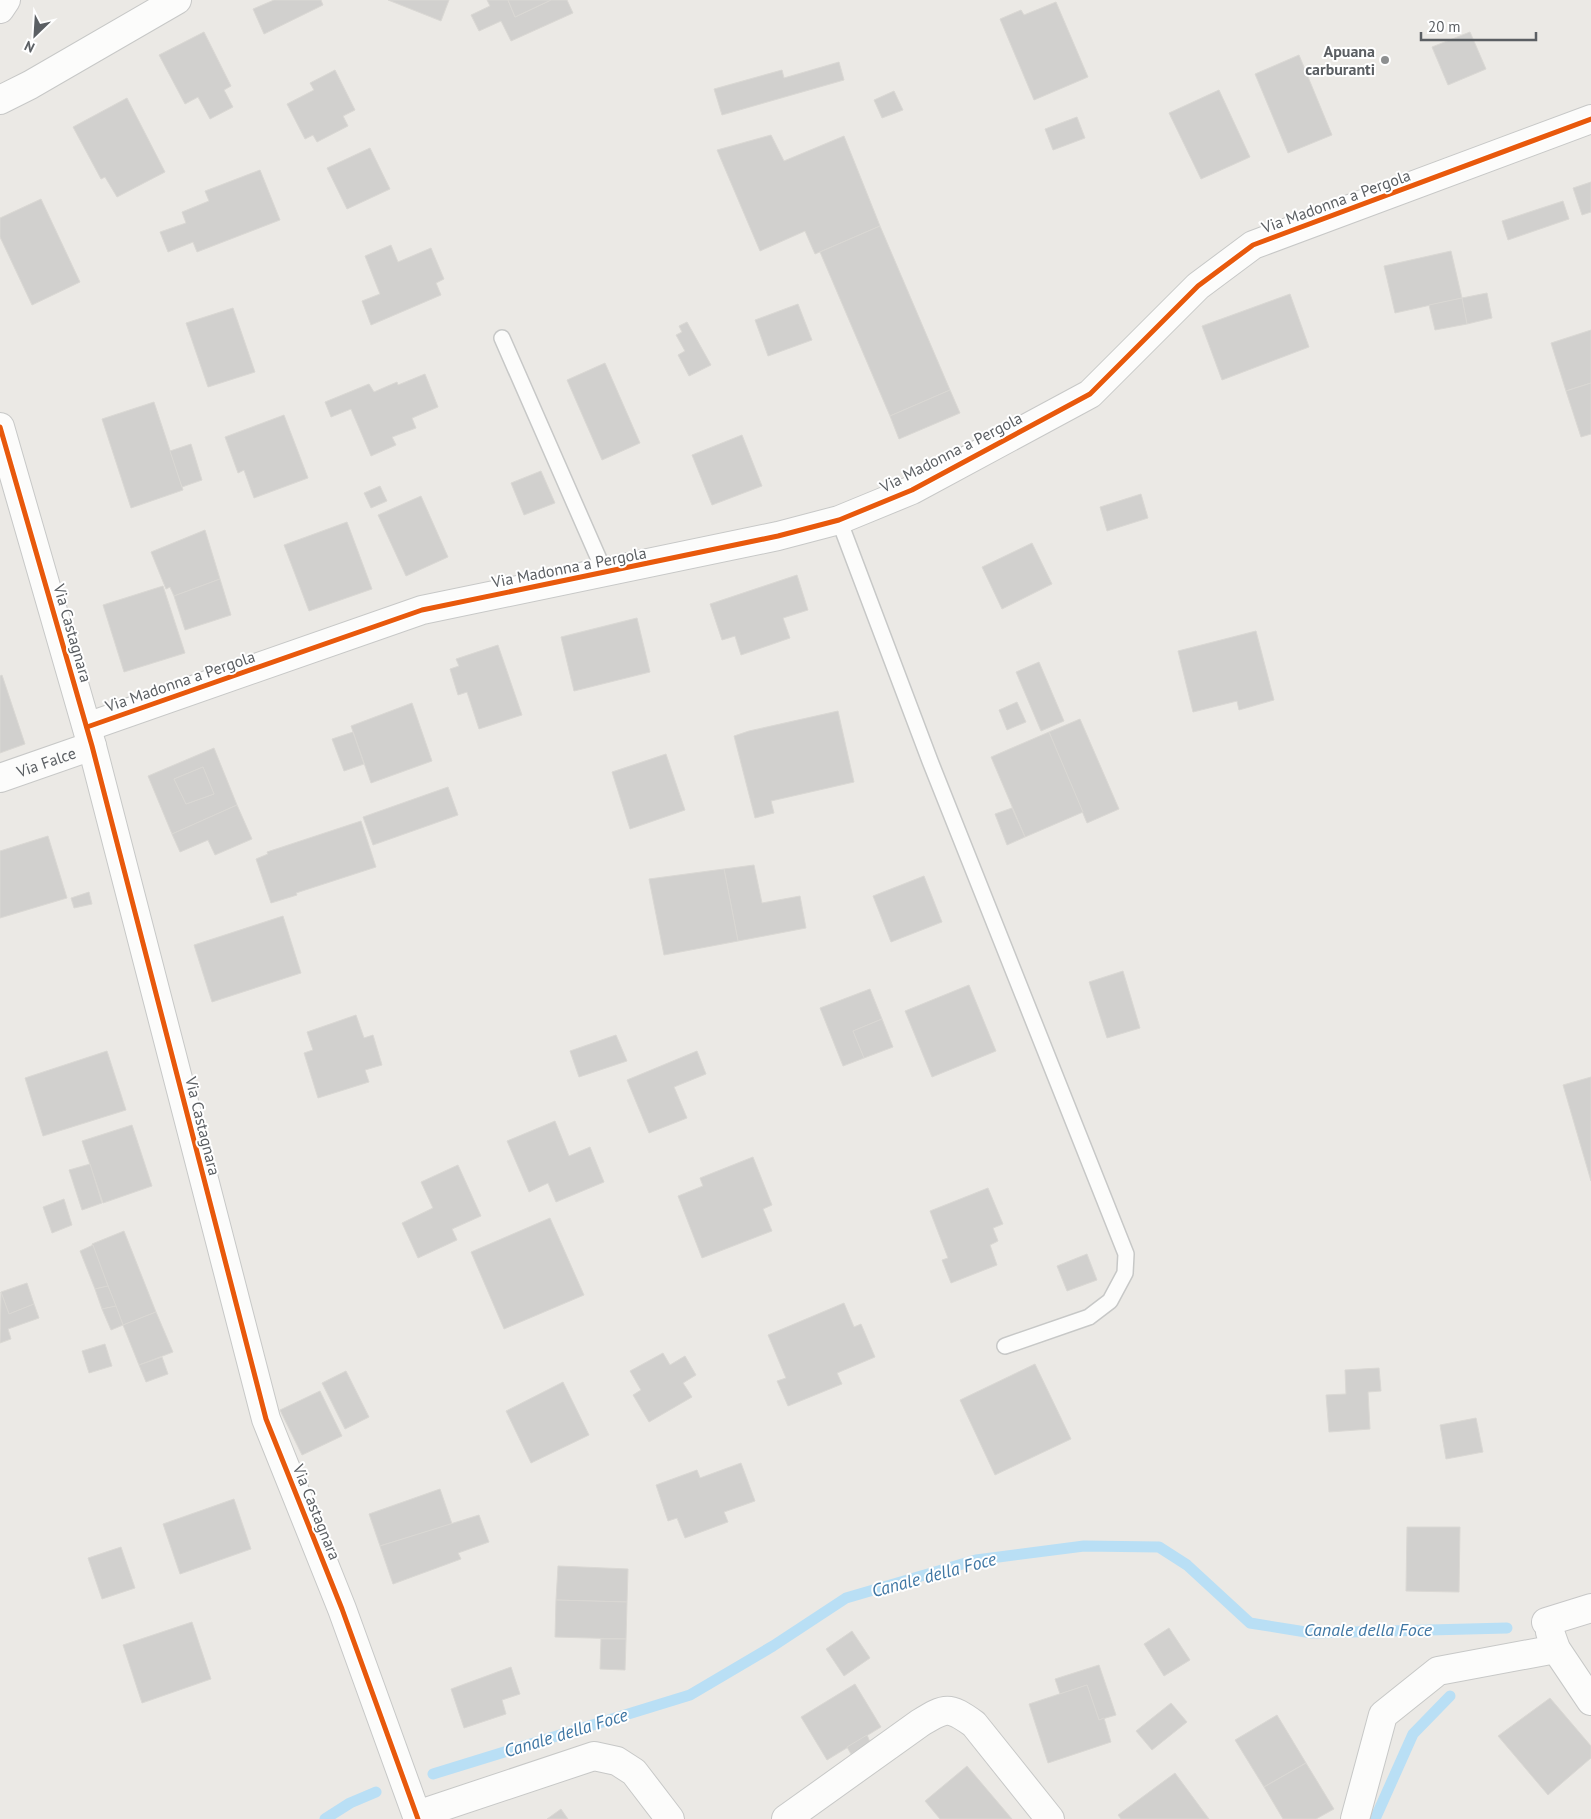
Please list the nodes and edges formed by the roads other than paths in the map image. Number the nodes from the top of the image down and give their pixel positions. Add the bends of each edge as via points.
1 (6, 0) edge
2 (177, 0) edge
3 (0, 9) edge
4 (0, 100) edge
5 (1591, 119) edge
6 (502, 338) dead end
7 (0, 428) edge
8 (839, 520) junction
9 (605, 573) junction
10 (90, 737) junction
11 (0, 778) edge
12 (1005, 1346) dead end
13 (1591, 1608) edge
14 (1556, 1650) junction
15 (1591, 1701) edge
16 (417, 1817) edge
17 (670, 1819) edge
18 (786, 1819) edge
19 (1050, 1819) edge
20 (1356, 1819) edge

1 - 3 street
2 - 4 street
5 - 8 street, Via Madonna a Pergola via 1253,245 1198,286 1090,394 912,490
6 - 9 lane
7 - 10 street, Via Castagnara
8 - 9 street, Via Madonna a Pergola
8 - 12 lane via 930,761 1126,1254 1125,1272 1110,1301 1089,1317
9 - 10 street, Via Madonna a Pergola via 422,610
10 - 11 street, Via Falce
10 - 16 street, Via Castagnara via 266,1418 342,1608
13 - 14 street via 1546,1622
14 - 15 street
14 - 20 street via 1438,1670 1383,1715
16 - 17 street via 594,1756 617,1761 634,1772
18 - 19 street via 940,1710 958,1712 974,1724

